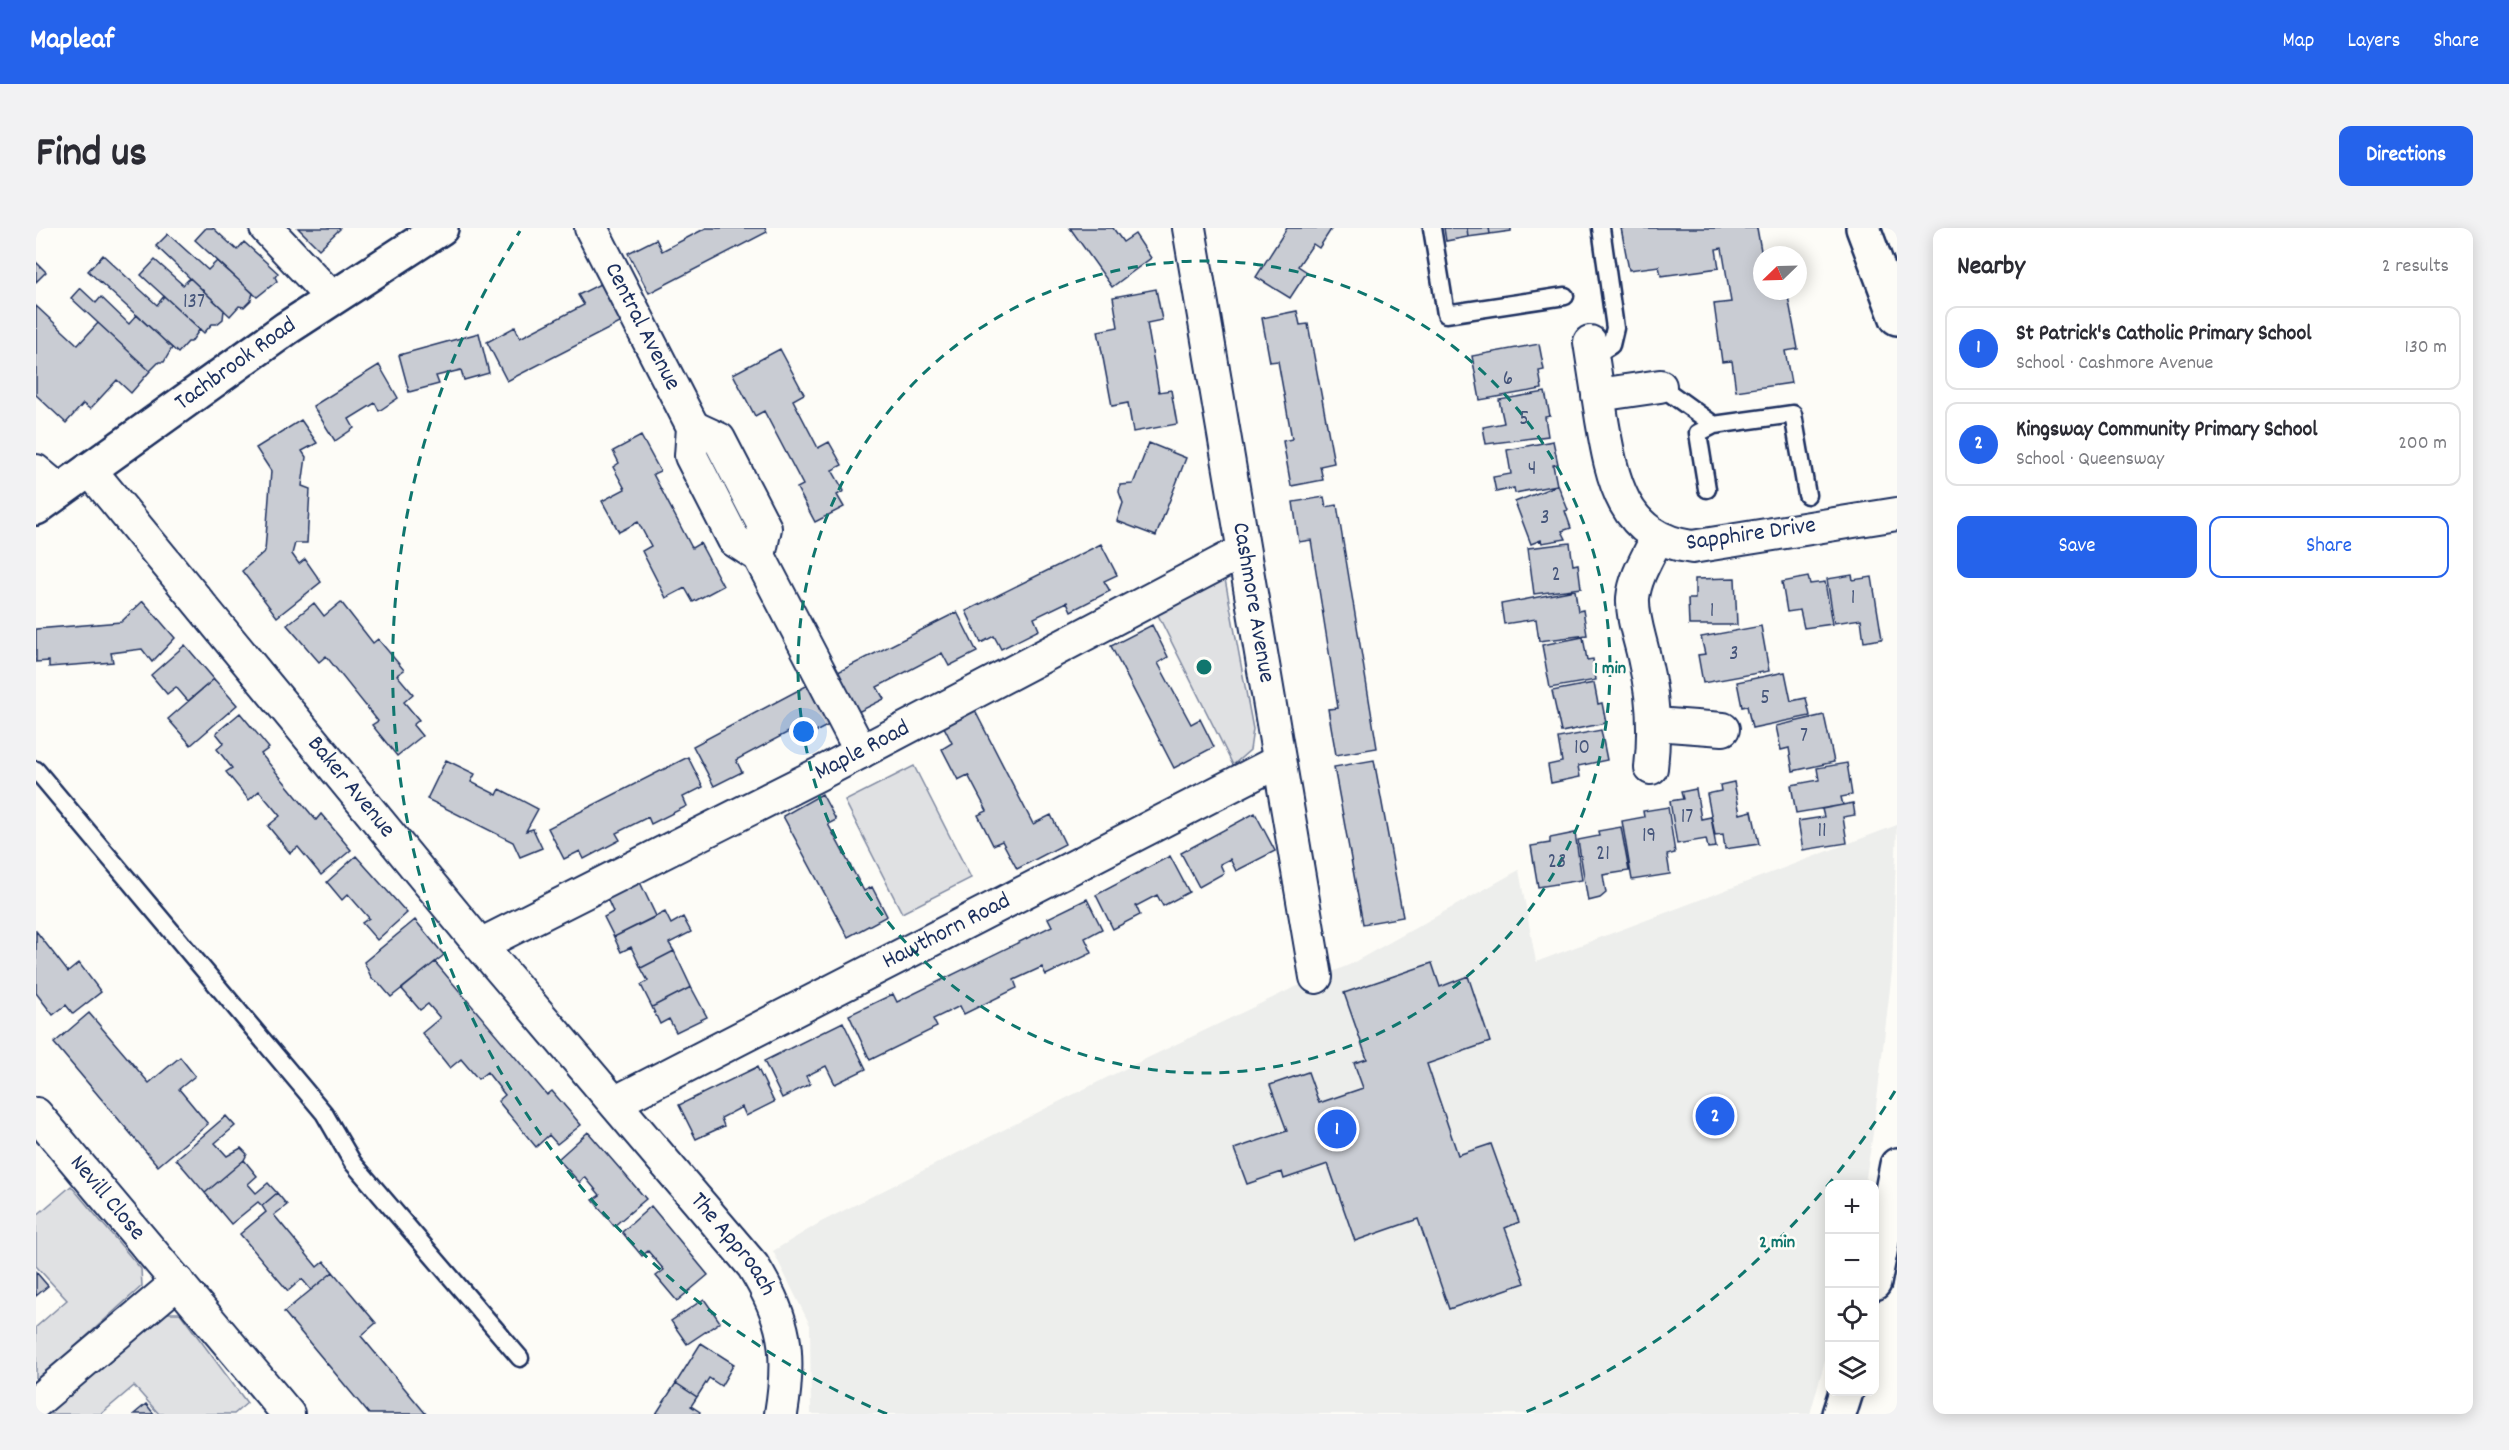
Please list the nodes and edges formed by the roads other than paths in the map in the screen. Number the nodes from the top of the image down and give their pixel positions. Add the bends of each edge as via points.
1 (266, 228) edge
2 (441, 228) edge
3 (591, 228) edge
4 (1189, 228) edge
5 (1432, 228) edge
6 (1601, 228) edge
7 (1863, 228) edge
8 (1565, 296) dead end
9 (332, 298) junction
10 (1897, 318) edge
11 (1591, 350) joint
12 (1660, 386) joint
13 (1598, 395) junction
14 (1714, 425) junction
15 (89, 470) junction
16 (1707, 489) dead end
17 (44, 490) edge
18 (1807, 495) dead end
19 (1897, 514) edge
20 (1657, 538) junction
21 (1243, 551) junction
22 (1655, 723) junction
23 (1723, 729) dead end
24 (861, 752) junction
25 (1279, 761) junction
26 (1651, 768) dead end
27 (36, 770) edge
28 (480, 945) junction
29 (1317, 977) dead end
30 (616, 1102) junction
31 (36, 1114) edge
32 (1897, 1165) edge
33 (1879, 1262) edge
34 (178, 1282) junction
35 (520, 1358) dead end
36 (1845, 1396) edge
37 (36, 1402) edge
38 (288, 1414) edge
39 (781, 1414) edge
40 (1839, 1414) edge

1 - 9 street
2 - 9 main road, Tachbrook Road
3 - 24 street, Central Avenue via 693,427 691,456 718,509 734,540 759,556
4 - 21 street, Cashmore Avenue
5 - 8 lane via 1446,314
6 - 11 lane via 1615,328 1611,345
7 - 10 main road
9 - 15 main road, Tachbrook Road
11 - 13 street, Sapphire Drive
12 - 13 street
12 - 14 lane
13 - 20 street, Sapphire Drive via 1613,477 1624,504
14 - 16 lane via 1698,433
14 - 18 lane via 1793,414
15 - 17 main road, Tachbrook Road
15 - 28 street, Baker Avenue
19 - 20 street, Sapphire Drive via 1692,547
20 - 22 street via 1638,579 1633,616
21 - 24 street, Maple Road
21 - 25 street, Cashmore Avenue
22 - 23 street
22 - 26 street
24 - 28 street, Maple Road
25 - 29 street, Cashmore Avenue
25 - 30 street, Hawthorn Road
27 - 35 lane via 324,1113 353,1163
28 - 30 street, Baker Avenue
30 - 39 street, The Approach via 753,1266 773,1297 783,1328 786,1362
31 - 34 street, Nevill Close
32 - 33 main road
34 - 37 street
34 - 38 street, Nevill Close
36 - 40 main road

